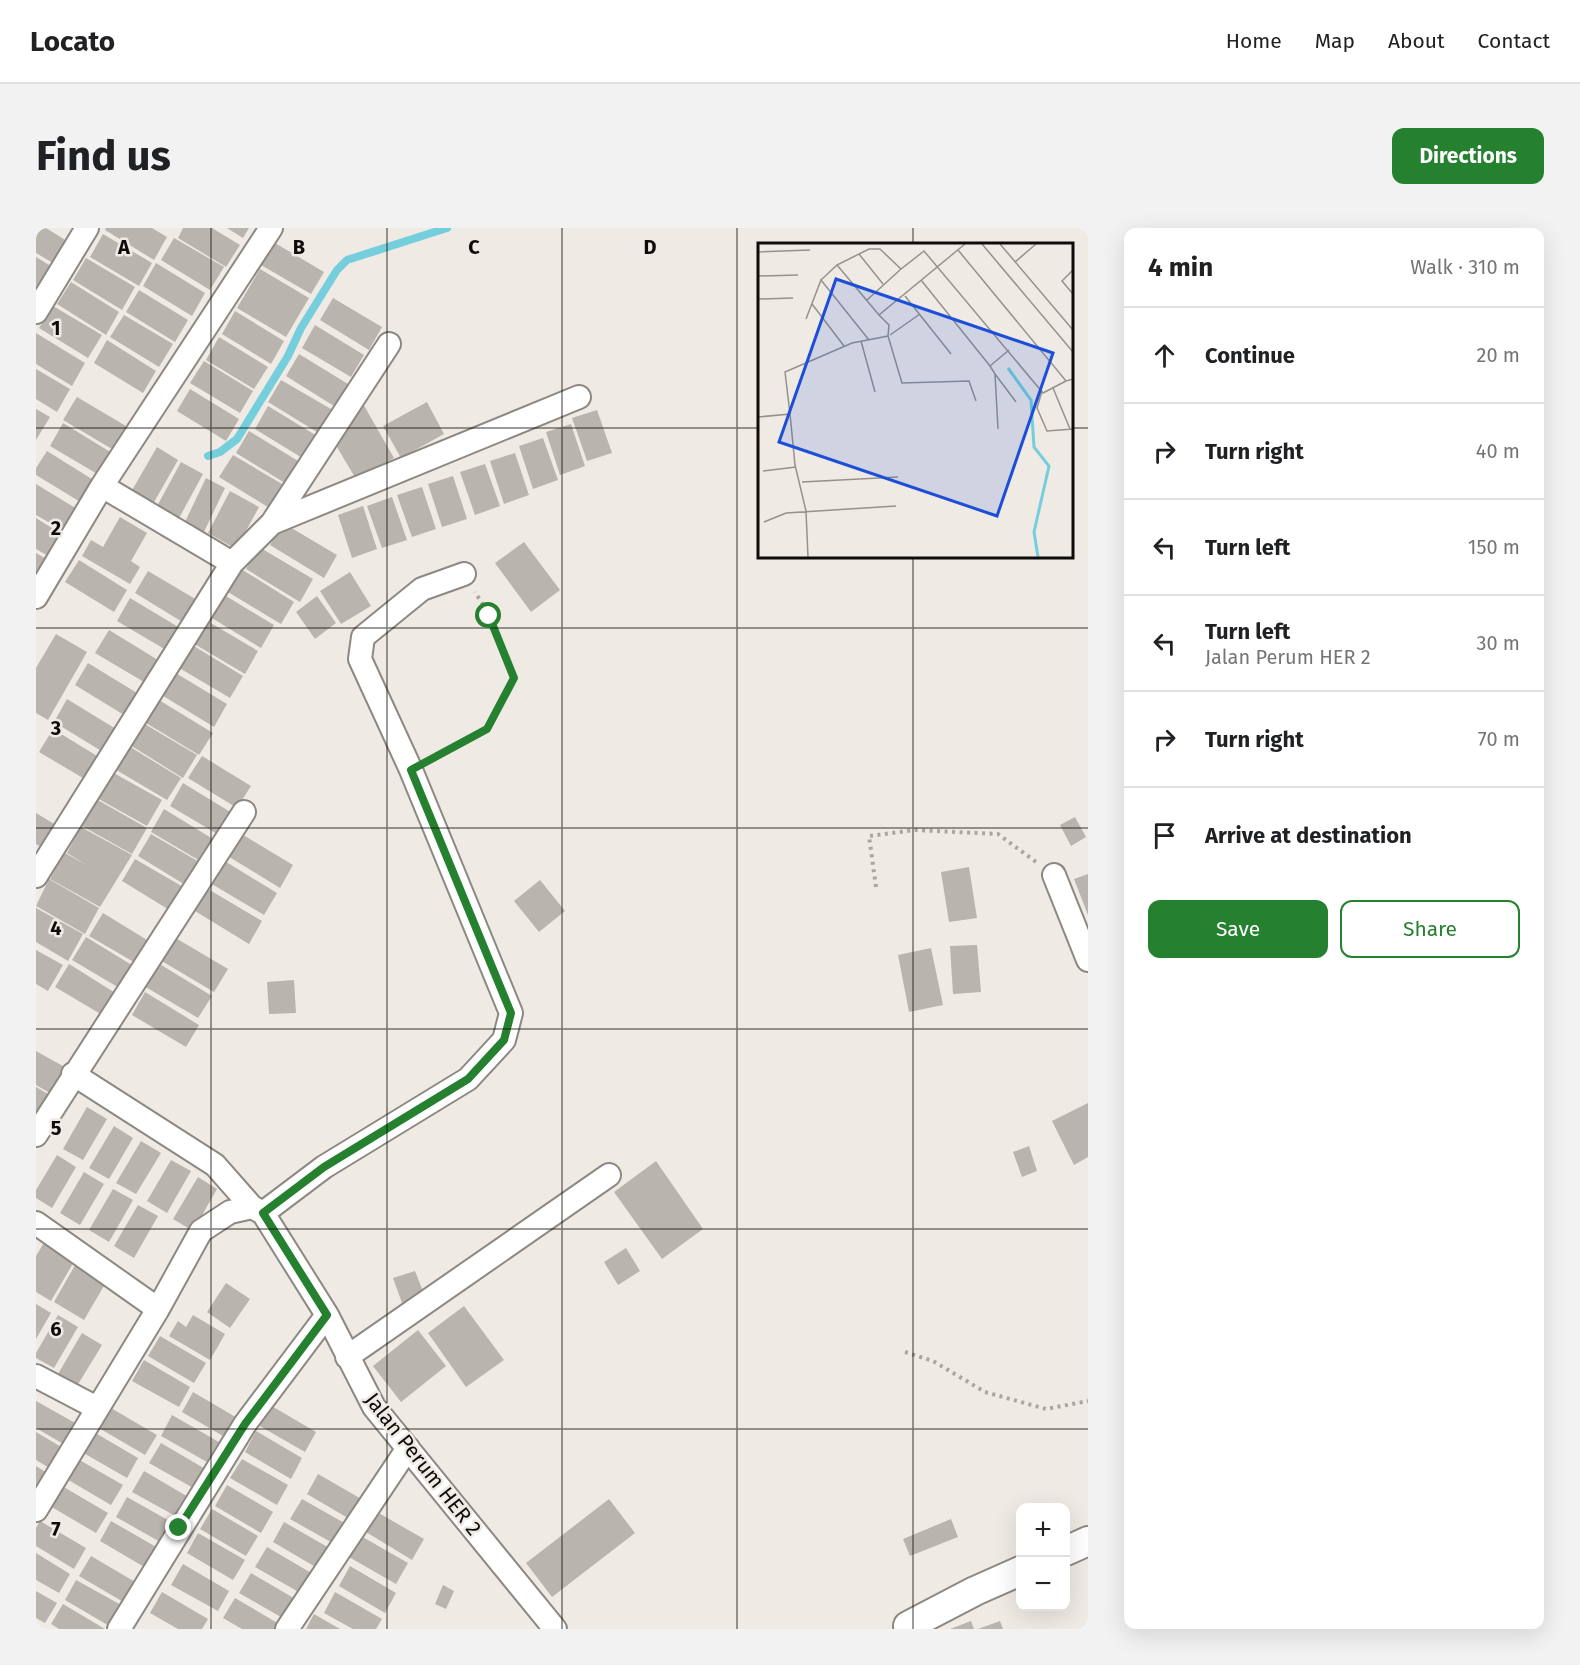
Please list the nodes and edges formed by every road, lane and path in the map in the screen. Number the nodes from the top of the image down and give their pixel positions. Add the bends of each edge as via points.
1 (87, 228) edge
2 (271, 228) edge
3 (36, 312) edge
4 (390, 344) dead end
5 (579, 397) dead end
6 (102, 486) junction
7 (272, 523) junction
8 (232, 563) junction
9 (464, 574) joint
10 (36, 597) edge
11 (411, 770) junction
12 (244, 812) dead end
13 (1054, 875) joint
14 (36, 876) edge
15 (876, 886) dead end
16 (1088, 960) edge
17 (73, 1074) junction
18 (36, 1135) edge
19 (609, 1174) dead end
20 (257, 1210) junction
21 (36, 1223) edge
22 (158, 1309) junction
23 (327, 1315) junction
24 (905, 1352) dead end
25 (347, 1357) junction
26 (36, 1376) edge
27 (1088, 1401) edge
28 (97, 1408) junction
29 (408, 1448) junction
30 (36, 1510) edge
31 (1088, 1541) edge
32 (1070, 1549) edge
33 (1016, 1572) edge
34 (905, 1628) edge
35 (119, 1629) edge
36 (287, 1629) edge
37 (555, 1629) edge

1 - 3 street
2 - 6 street
4 - 7 street
5 - 7 street
6 - 8 street
6 - 10 street
7 - 8 street
8 - 14 street
9 - 11 path via 489,616 514,678 487,729
9 - 11 street via 422,589 363,637 360,659
11 - 20 street via 511,1013 504,1040 468,1079
12 - 17 street
13 - 15 path via 998,834 915,830 869,836
13 - 16 street
17 - 18 street
17 - 20 street, Jalan Perum HER 2 via 215,1165
19 - 25 street
20 - 22 street via 230,1212 201,1231
20 - 23 street, Jalan Perum HER 2
21 - 22 street
22 - 28 street
23 - 25 street, Jalan Perum HER 2
23 - 35 street via 245,1424
24 - 27 path via 933,1361 984,1392 1046,1409
25 - 29 street, Jalan Perum HER 2 via 374,1407
26 - 28 street
28 - 30 street
29 - 36 street
29 - 37 street, Jalan Perum HER 2
31 - 32 street
33 - 34 street

